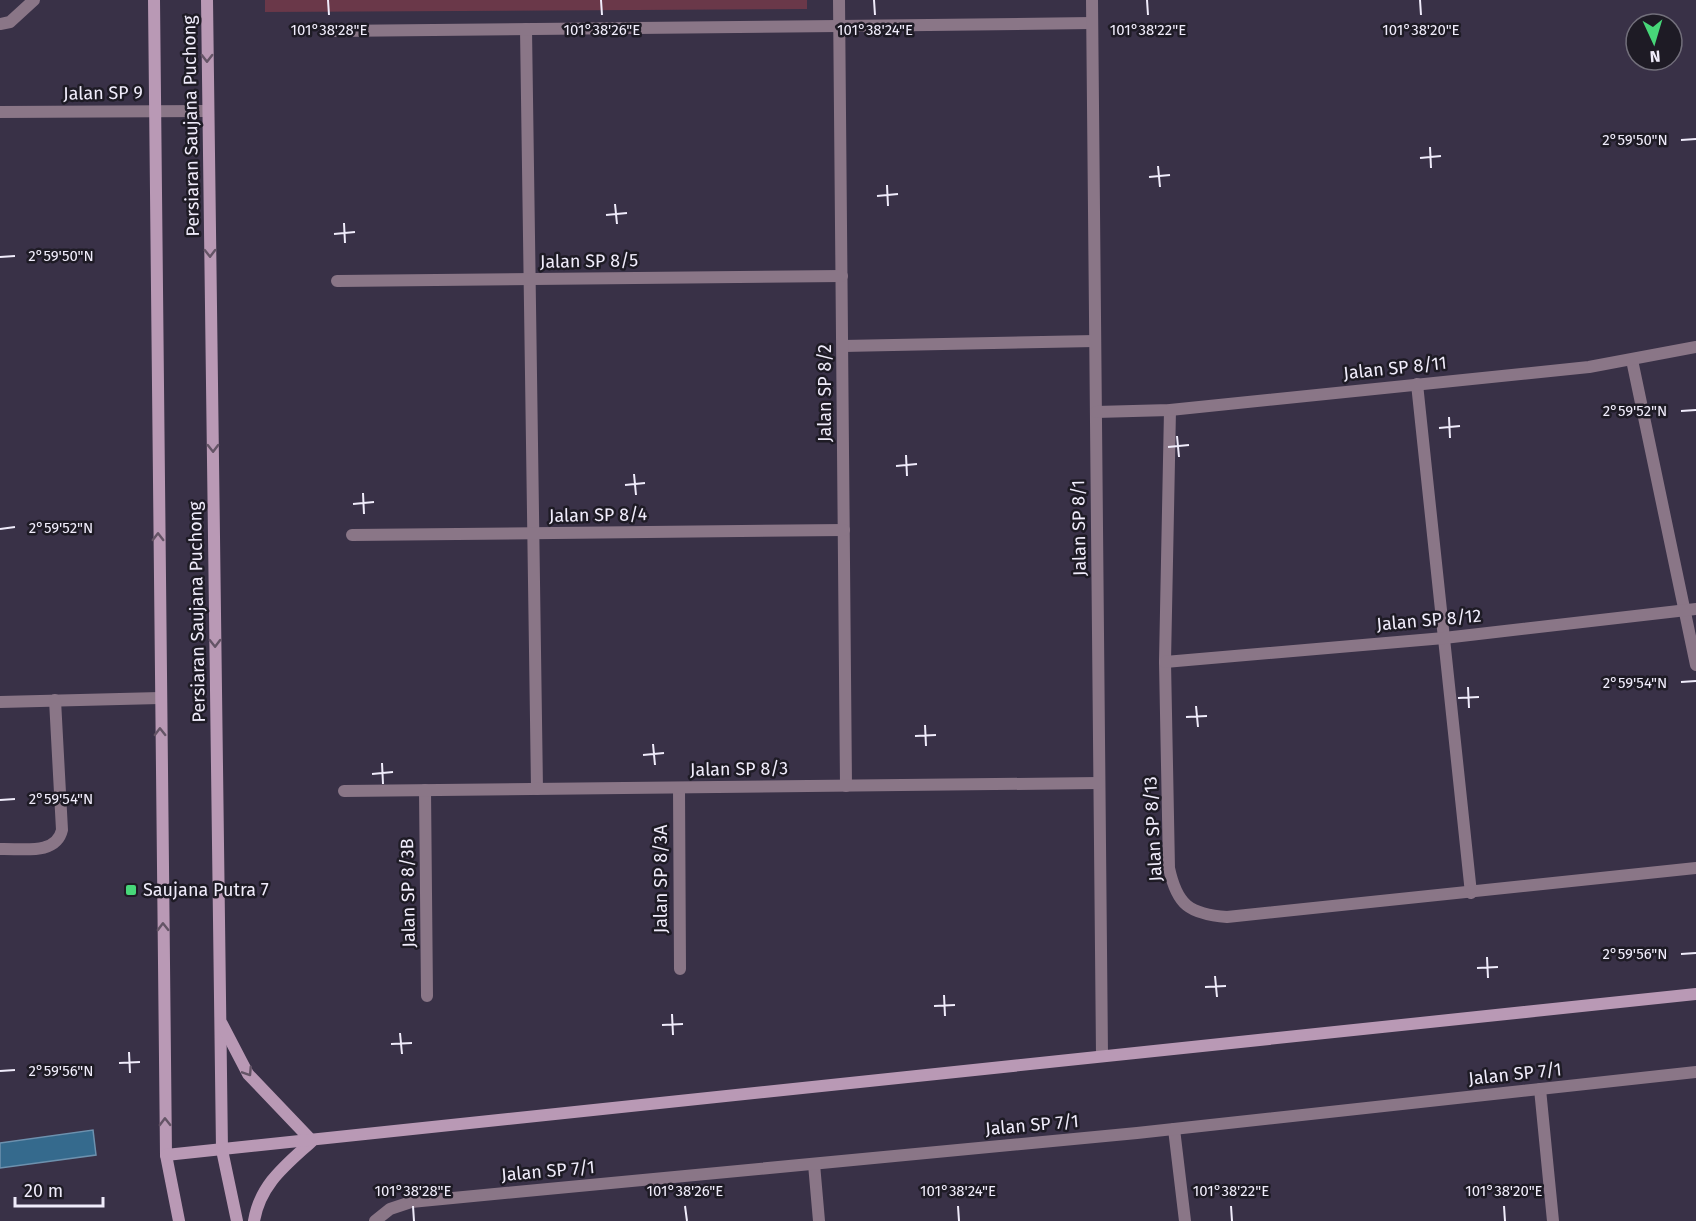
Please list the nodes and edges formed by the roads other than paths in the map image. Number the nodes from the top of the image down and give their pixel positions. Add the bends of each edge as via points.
1 (154, 0) edge
2 (207, 0) edge
3 (839, 0) edge
4 (1092, 0) edge
5 (33, 2) edge
6 (1092, 23) junction
7 (0, 24) edge
8 (839, 26) junction
9 (526, 29) junction
10 (331, 31) dead end
11 (155, 110) junction
12 (207, 111) junction
13 (0, 112) edge
14 (842, 276) junction
15 (530, 279) junction
16 (337, 281) dead end
17 (1095, 341) junction
18 (843, 346) junction
19 (1696, 347) edge
20 (1632, 360) junction
21 (1417, 384) junction
22 (1170, 410) junction
23 (1096, 412) junction
24 (844, 530) junction
25 (534, 534) junction
26 (352, 535) dead end
27 (1690, 611) edge
28 (1444, 638) junction
29 (1165, 662) junction
30 (1696, 665) edge
31 (160, 698) junction
32 (55, 700) junction
33 (0, 702) edge
34 (1099, 783) junction
35 (846, 786) junction
36 (679, 788) junction
37 (537, 789) junction
38 (425, 790) junction
39 (344, 791) dead end
40 (0, 849) edge
41 (1696, 868) edge
42 (1471, 893) junction
43 (680, 969) dead end
44 (1696, 994) edge
45 (427, 996) dead end
46 (220, 1020) junction
47 (1102, 1055) junction
48 (1696, 1072) edge
49 (1540, 1089) junction
50 (1174, 1129) junction
51 (312, 1141) junction
52 (222, 1150) junction
53 (166, 1155) junction
54 (814, 1164) junction
55 (178, 1221) edge
56 (237, 1221) edge
57 (254, 1221) edge
58 (375, 1221) edge
59 (819, 1221) edge
60 (1185, 1221) edge
61 (1553, 1221) edge

1 - 11 street, Persiaran Saujana Puchong
2 -> 12 street, Persiaran Saujana Puchong
3 - 8 street, Jalan SP 8/2
4 - 6 street, Jalan SP 8/1
5 - 7 street via 10,22
6 - 8 street
6 - 17 street, Jalan SP 8/1
8 - 9 street
8 - 14 street, Jalan SP 8/2
9 - 10 street
9 - 15 street
11 - 12 street, Jalan SP 9
11 - 13 street, Jalan SP 9
31 -> 11 street, Persiaran Saujana Puchong
12 -> 46 street, Persiaran Saujana Puchong
14 - 15 street, Jalan SP 8/5
14 - 18 street, Jalan SP 8/2
15 - 16 street, Jalan SP 8/5
15 - 25 street
17 - 18 street
17 - 23 street, Jalan SP 8/1
18 - 24 street, Jalan SP 8/2
19 - 20 street, Jalan SP 8/11
20 - 21 street, Jalan SP 8/11
20 - 27 street
21 - 22 street, Jalan SP 8/11
21 - 28 street
22 - 23 street, Jalan SP 8/11
22 - 29 street, Jalan SP 8/13
23 - 34 street, Jalan SP 8/1
24 - 25 street, Jalan SP 8/4
24 - 35 street, Jalan SP 8/2
25 - 26 street, Jalan SP 8/4
25 - 37 street
27 - 28 street, Jalan SP 8/12
27 - 30 street
28 - 29 street, Jalan SP 8/12
28 - 42 street
29 - 42 street, Jalan SP 8/13 via 1169,868 1174,890 1186,906 1205,915 1227,917
31 - 32 street
53 -> 31 street, Persiaran Saujana Puchong
32 - 33 street
32 - 40 street via 60,839 45,848
34 - 35 street, Jalan SP 8/3
34 - 47 street, Jalan SP 8/1
35 - 36 street, Jalan SP 8/3
36 - 37 street, Jalan SP 8/3
36 - 43 street, Jalan SP 8/3A
37 - 38 street, Jalan SP 8/3
38 - 39 street, Jalan SP 8/3
38 - 45 street, Jalan SP 8/3B
41 - 42 street, Jalan SP 8/13
44 - 47 street
46 -> 51 street via 248,1074
46 - 52 street, Persiaran Saujana Puchong
47 - 51 street
48 - 49 street, Jalan SP 7/1
49 - 50 street, Jalan SP 7/1
49 - 61 street
50 - 54 street, Jalan SP 7/1
50 - 60 street
51 - 52 street
51 - 57 street via 274,1175 256,1206
52 - 53 street
52 - 56 street, Persiaran Saujana Puchong
53 - 55 street, Persiaran Saujana Puchong
54 - 58 street, Jalan SP 7/1 via 411,1202 390,1209
54 - 59 street

